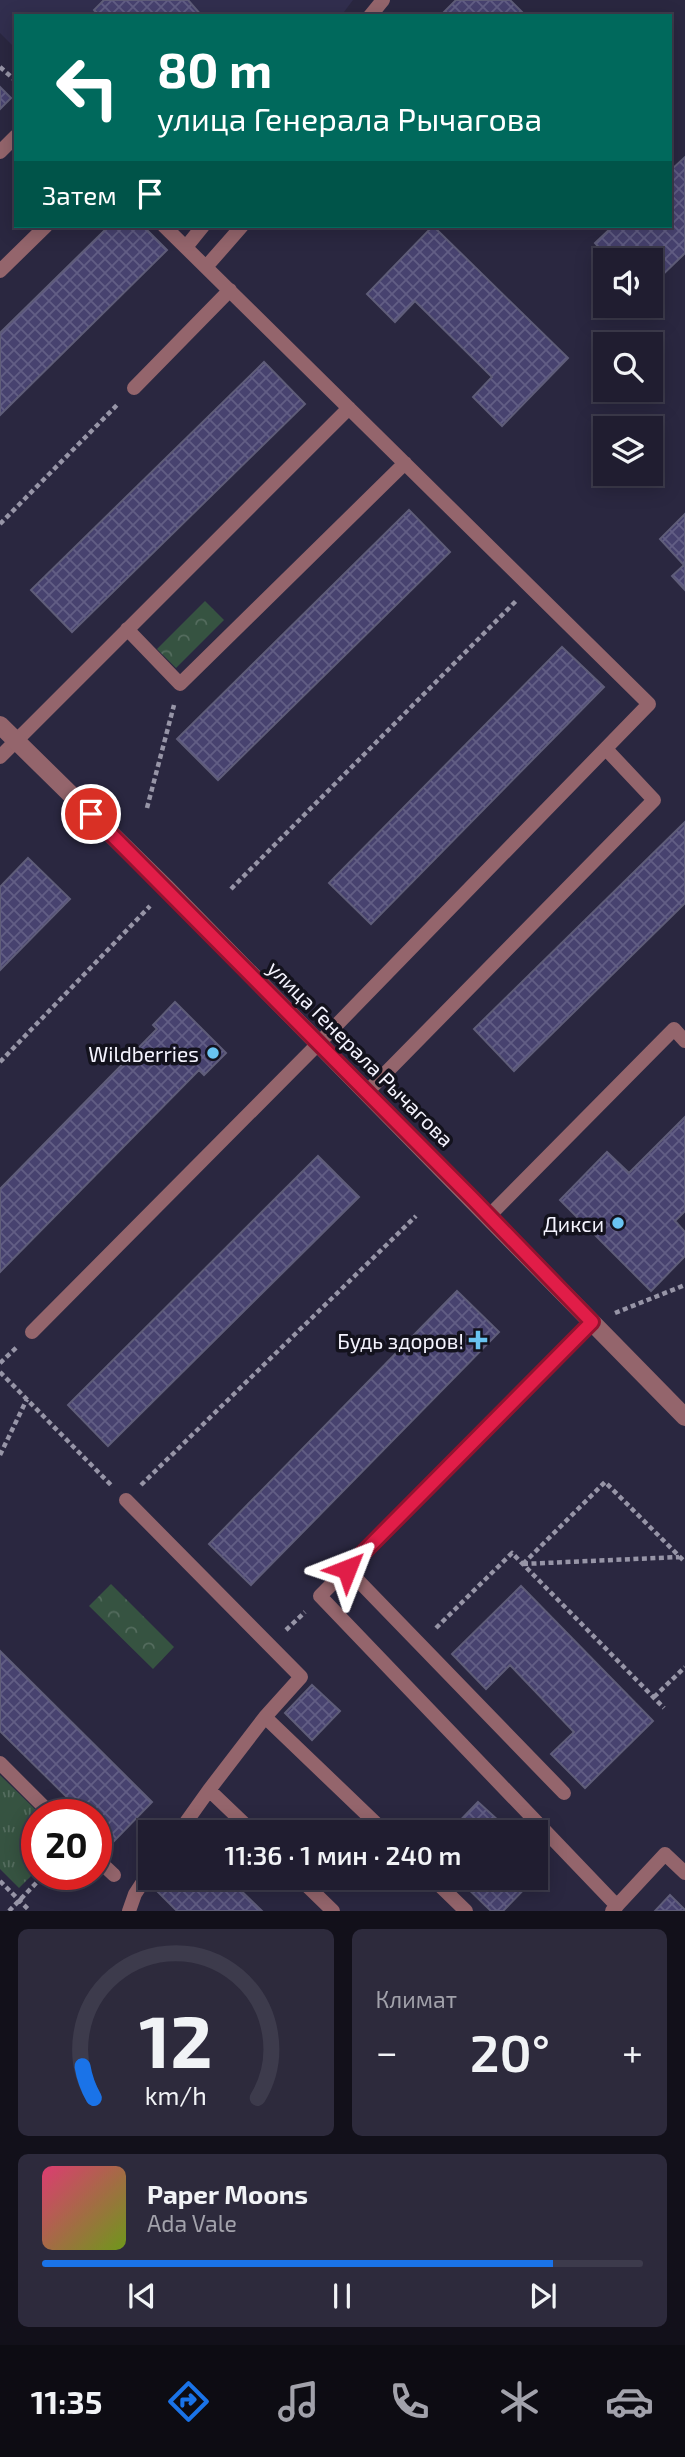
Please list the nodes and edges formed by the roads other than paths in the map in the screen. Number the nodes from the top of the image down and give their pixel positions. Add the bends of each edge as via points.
1 (383, 0) edge
2 (372, 14) edge
3 (14, 138) edge
4 (0, 152) edge
5 (44, 228) edge
6 (166, 228) edge
7 (201, 228) edge
8 (240, 228) edge
9 (186, 247) junction
10 (206, 267) junction
11 (0, 271) edge
12 (230, 290) junction
13 (134, 387) road end
14 (349, 408) junction
15 (405, 463) junction
16 (127, 629) junction
17 (0, 725) edge
18 (16, 741) junction
19 (606, 749) junction
20 (0, 757) edge
21 (685, 1041) edge
22 (319, 1043) junction
23 (368, 1092) junction
24 (489, 1216) junction
25 (592, 1322) junction
26 (32, 1332) dead end
27 (685, 1417) edge
28 (126, 1500) road end
29 (347, 1569) junction
30 (265, 1717) junction
31 (0, 1763) edge
32 (209, 1790) junction
33 (564, 1793) dead end
34 (36, 1799) edge
35 (187, 1820) edge
36 (240, 1820) edge
37 (372, 1820) edge
38 (685, 1873) edge
39 (138, 1889) edge
40 (311, 1890) edge
41 (444, 1890) edge
42 (614, 1908) edge
43 (130, 1911) edge
44 (333, 1911) edge
45 (466, 1911) edge

1 - 2 lane
3 - 4 lane
5 - 11 lane
6 - 9 lane
7 - 9 lane
8 - 10 lane
9 - 10 lane
10 - 12 lane
12 - 13 lane
12 - 14 lane
14 - 15 lane
14 - 16 lane
15 - 16 lane via 180,684
15 - 19 lane via 649,704
16 - 18 lane
17 - 18 street, улица Генерала Рычагова
18 - 20 lane
18 - 22 street, улица Генерала Рычагова
19 - 22 lane
19 - 23 lane via 654,800
21 - 24 lane via 674,1029
22 - 23 street, улица Генерала Рычагова
22 - 26 lane
23 - 24 street, улица Генерала Рычагова
24 - 25 street, улица Генерала Рычагова
25 - 27 street, улица Генерала Рычагова
25 - 29 lane
28 - 30 lane via 301,1677
29 - 33 lane
29 - 42 lane via 320,1596
30 - 32 lane
30 - 37 lane
31 - 34 lane
32 - 35 lane
32 - 36 lane
38 - 42 lane via 665,1854
39 - 43 lane
40 - 44 lane
41 - 45 lane

